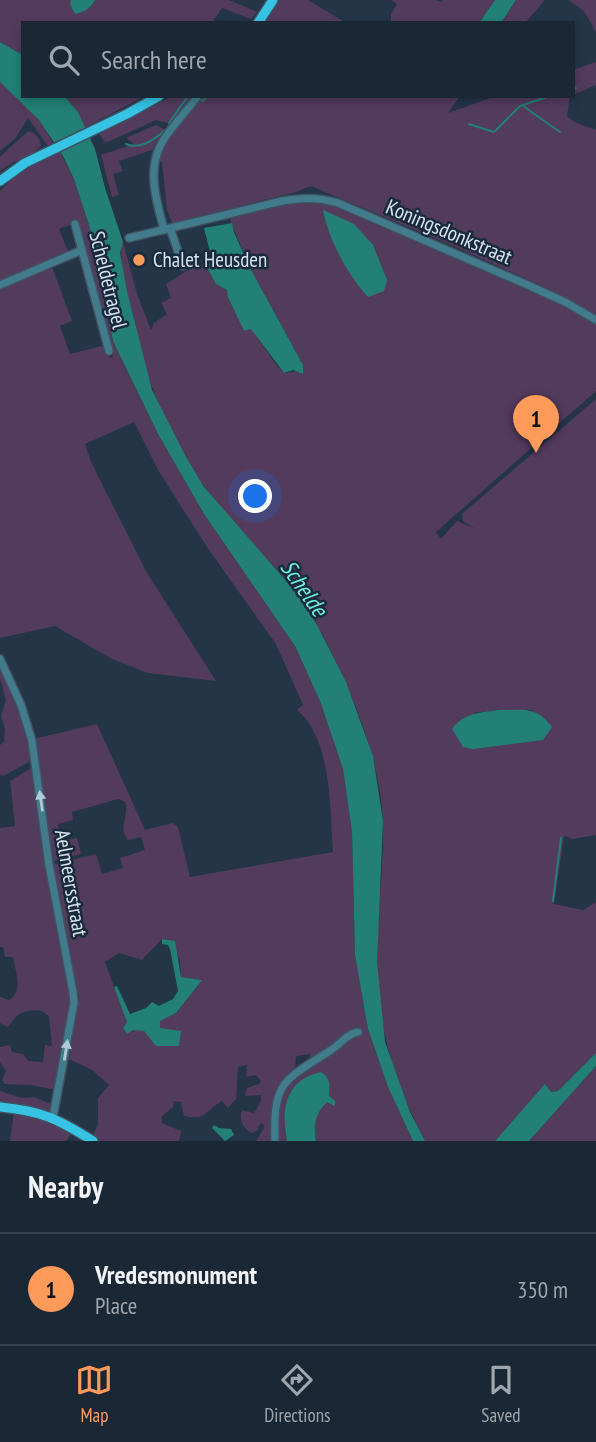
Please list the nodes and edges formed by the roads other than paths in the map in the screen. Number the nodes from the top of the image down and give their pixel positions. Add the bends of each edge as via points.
1 (273, 0) edge
2 (259, 21) edge
3 (155, 98) edge
4 (196, 98) edge
5 (0, 181) edge
6 (75, 224) dead end
7 (167, 229) junction
8 (129, 238) dead end
9 (82, 250) junction
10 (183, 266) dead end
11 (0, 285) edge
12 (596, 320) edge
13 (108, 348) dead end
14 (0, 659) edge
15 (358, 1032) dead end
16 (0, 1107) edge
17 (53, 1117) junction
18 (93, 1141) edge
19 (275, 1141) edge

1 - 2 main road
3 - 5 main road via 14,169
4 - 7 street via 156,157 155,196
6 - 9 street, Scheldetragel
7 - 8 street, Koningsdonkstraat
7 - 10 street
7 - 12 street, Koningsdonkstraat via 304,197 327,200 555,297
9 - 11 street
9 - 13 street, Scheldetragel
17 -> 14 street, Aelmeersstraat via 73,992 32,741
15 - 19 street via 347,1035 286,1080 279,1096
16 - 17 main road
17 - 18 main road

